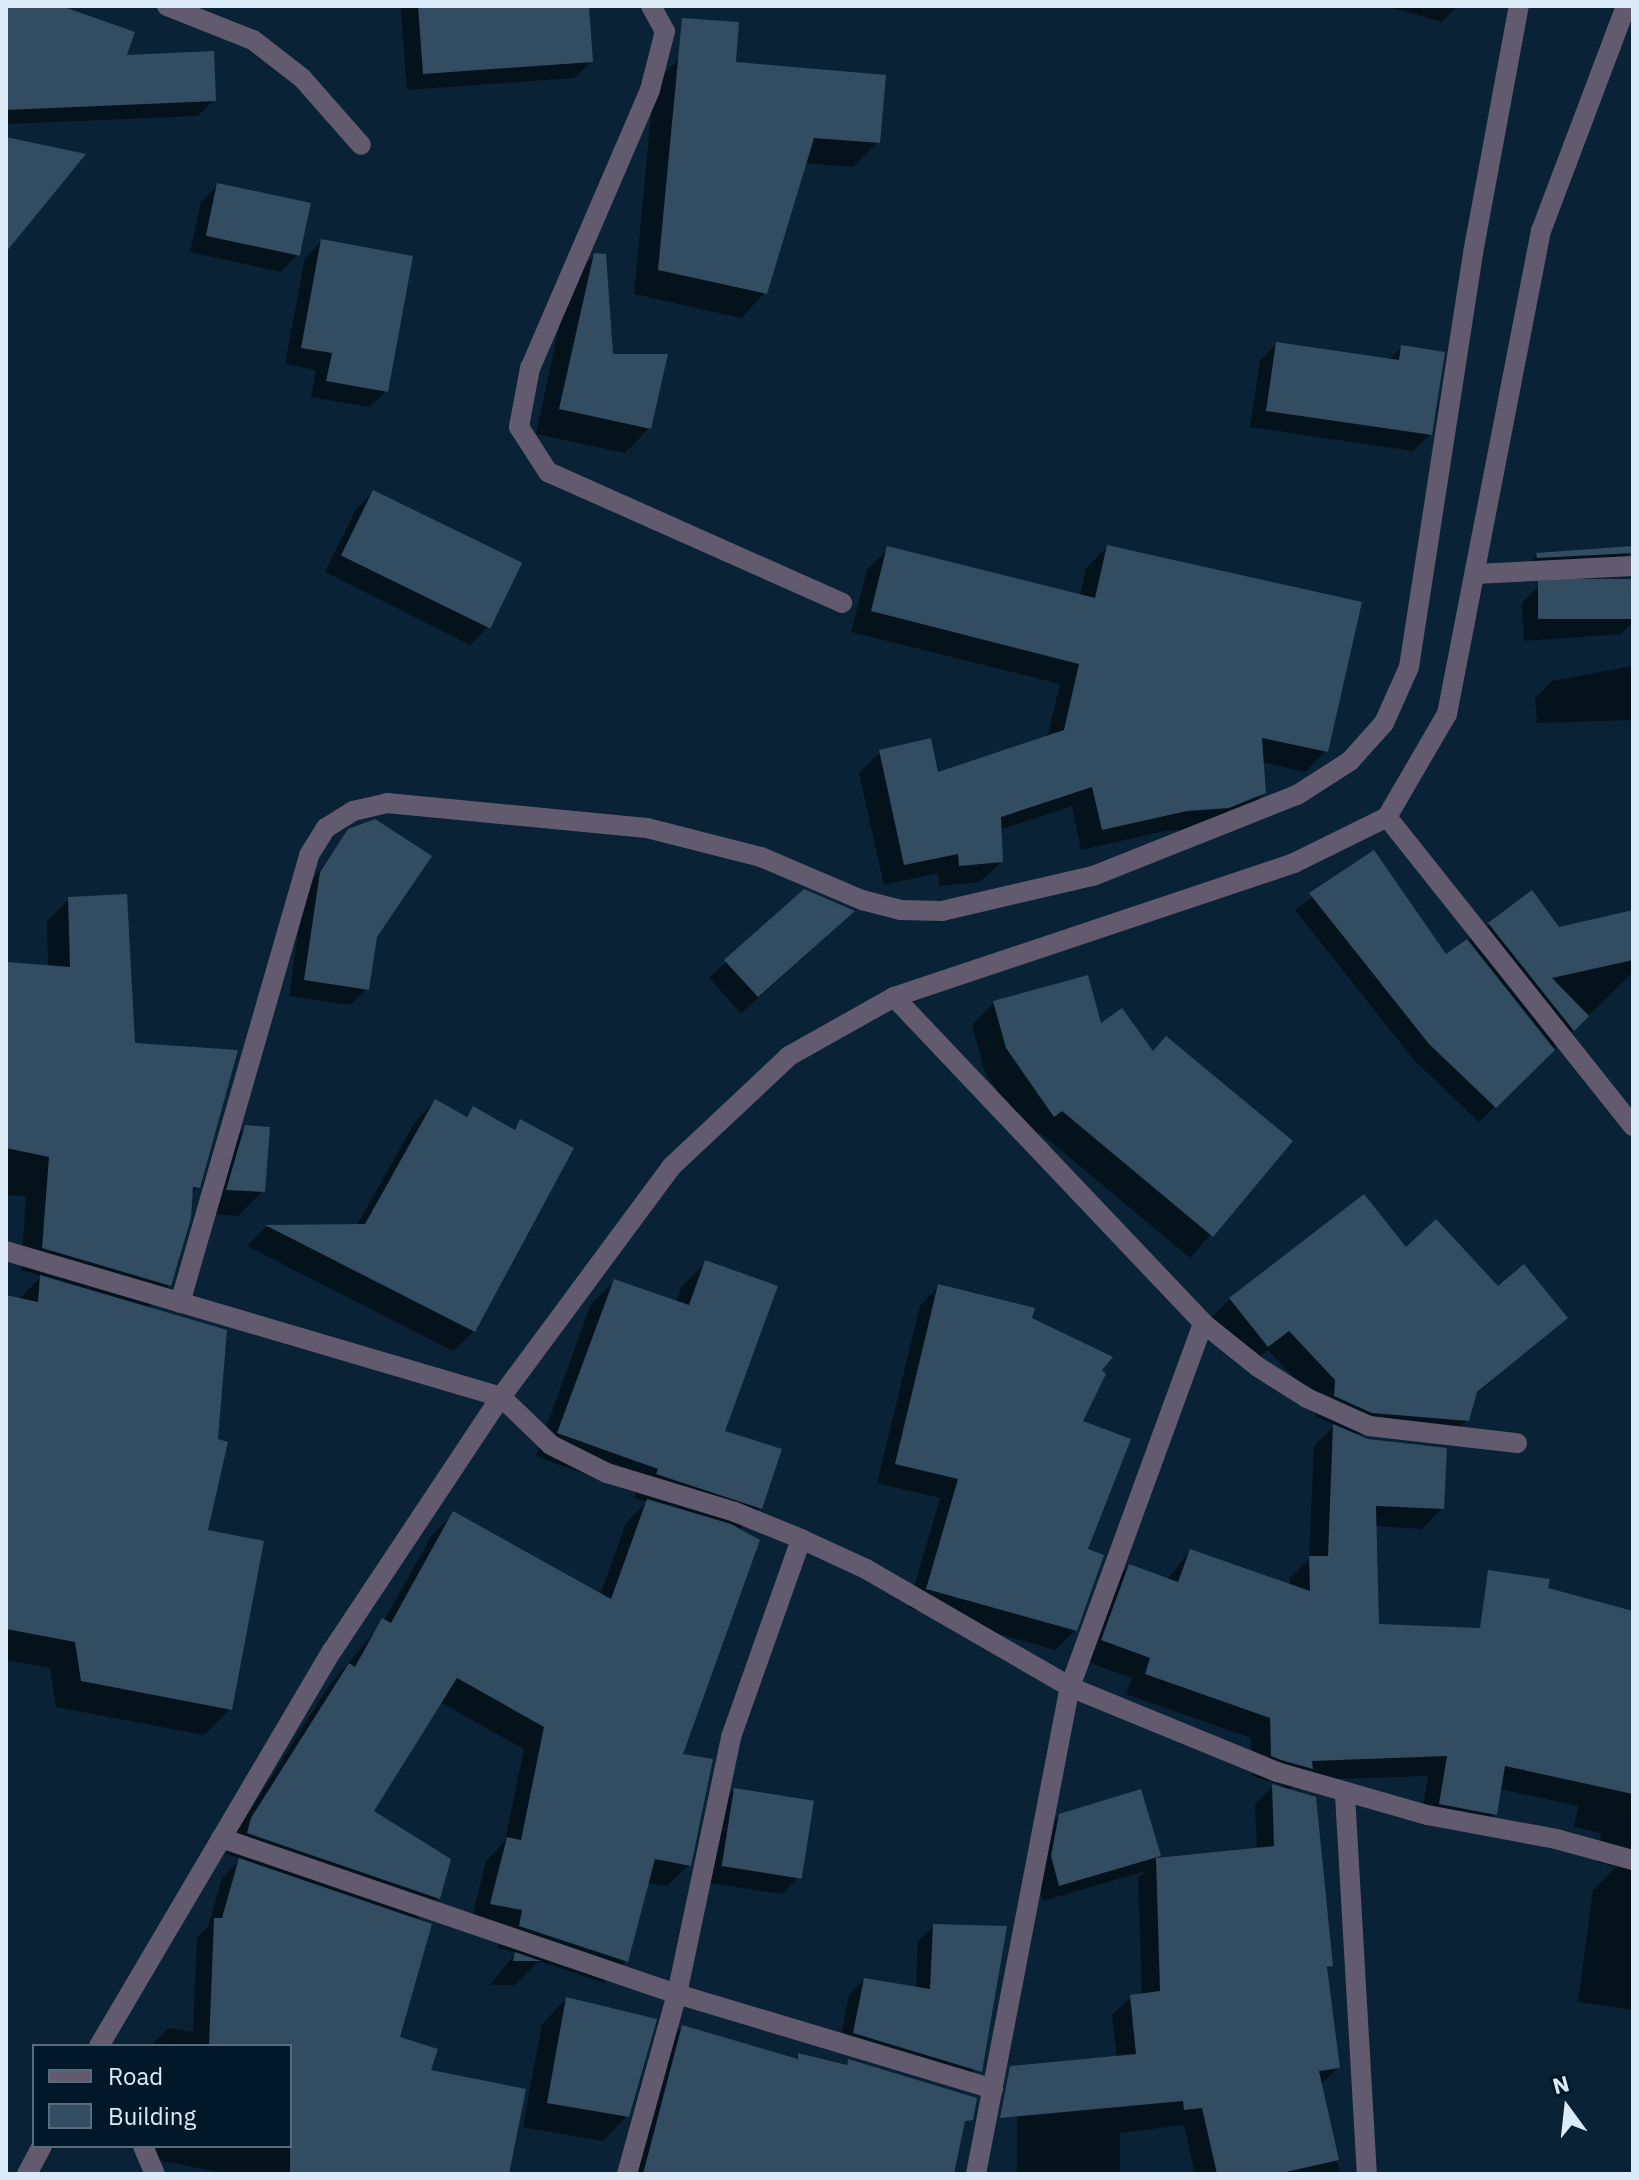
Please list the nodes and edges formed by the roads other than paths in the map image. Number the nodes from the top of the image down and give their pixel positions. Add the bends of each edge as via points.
1 (167, 6) edge
2 (651, 6) edge
3 (1519, 6) edge
4 (1626, 6) edge
5 (361, 145) dead end
6 (1633, 566) edge
7 (1475, 574) junction
8 (842, 603) dead end
9 (1387, 817) junction
10 (894, 997) junction
11 (1633, 1126) edge
12 (6, 1251) edge
13 (180, 1303) junction
14 (1203, 1323) junction
15 (501, 1397) junction
16 (1517, 1443) dead end
17 (801, 1539) junction
18 (1070, 1687) junction
19 (1345, 1795) junction
20 (221, 1838) junction
21 (1633, 1860) edge
22 (677, 1994) junction
23 (101, 2044) edge
24 (993, 2089) junction
25 (41, 2148) edge
26 (144, 2148) edge
27 (27, 2174) edge
28 (155, 2174) edge
29 (627, 2174) edge
30 (976, 2174) edge
31 (1367, 2174) edge

1 - 5 street via 253,40 302,78
2 - 8 street via 665,31 650,90 530,368 519,427 548,472
3 - 13 street via 1473,253 1409,667 1384,723 1350,761 1297,795 1093,876 942,911 901,910 862,900 761,857 647,828 387,803 353,811 326,828 309,855
4 - 7 street via 1541,231
6 - 7 street
7 - 9 street via 1447,714
9 - 10 street via 1294,863
9 - 11 street
10 - 14 street
10 - 15 street via 789,1056 671,1167
12 - 13 street
13 - 15 street
14 - 16 street via 1307,1398 1369,1426
14 - 18 street
15 - 17 street via 551,1445 607,1473 735,1512
15 - 20 street via 332,1651
17 - 18 street via 866,1569
17 - 22 street via 731,1737
18 - 19 street
18 - 24 street
19 - 21 street
19 - 31 street
20 - 22 street
20 - 23 street
22 - 24 street
22 - 29 street
24 - 30 street
25 - 27 street
26 - 28 street

